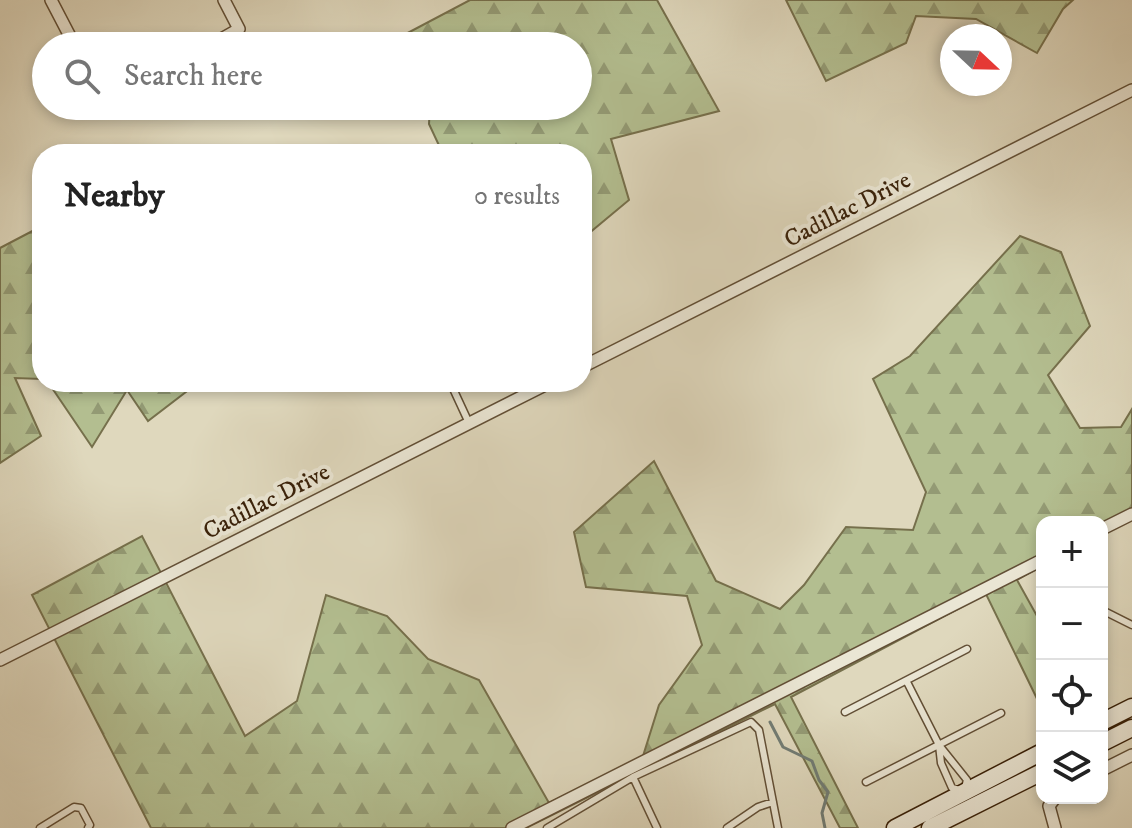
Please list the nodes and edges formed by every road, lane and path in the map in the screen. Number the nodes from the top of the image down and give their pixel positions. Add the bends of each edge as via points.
1 (51, 0) edge
2 (224, 0) edge
3 (68, 32) edge
4 (234, 32) edge
5 (1132, 90) edge
6 (592, 362) edge
7 (455, 392) edge
8 (531, 392) edge
9 (469, 423) junction
10 (1132, 514) edge
11 (1108, 526) edge
12 (1036, 563) edge
13 (1108, 613) edge
14 (1132, 625) edge
15 (967, 649) dead end
16 (0, 660) edge
17 (907, 682) junction
18 (1132, 707) edge
19 (845, 712) dead end
20 (1001, 713) dead end
21 (1108, 719) edge
22 (1132, 728) edge
23 (1108, 740) edge
24 (939, 745) junction
25 (1036, 755) edge
26 (1132, 755) edge
27 (1108, 767) edge
28 (1036, 775) edge
29 (633, 777) junction
30 (866, 782) dead end
31 (964, 791) junction
32 (773, 802) junction
33 (1052, 804) edge
34 (973, 806) junction
35 (40, 828) edge
36 (88, 828) edge
37 (512, 828) edge
38 (547, 828) edge
39 (657, 828) edge
40 (727, 828) edge
41 (778, 828) edge
42 (895, 828) edge
43 (930, 828) edge
44 (1055, 828) edge

1 - 3 street
2 - 4 street via 239,29
5 - 6 street, Cadillac Drive
7 - 9 lane
8 - 9 street, Cadillac Drive
9 - 16 street, Cadillac Drive
10 - 11 street
12 - 37 street
13 - 14 lane
15 - 17 lane
17 - 19 lane
17 - 24 lane
18 - 21 main road
20 - 24 lane
22 - 23 main road
24 - 30 lane
24 - 31 lane via 967,780
24 - 31 lane via 952,788
25 - 31 main road
26 - 27 street
28 - 34 main road
29 - 32 lane via 751,722 759,730
29 - 38 lane
29 - 39 lane
31 - 34 main road
31 - 42 main road
32 - 40 lane
32 - 41 lane
33 - 44 street
34 - 43 main road
35 - 36 lane via 74,807 81,808

